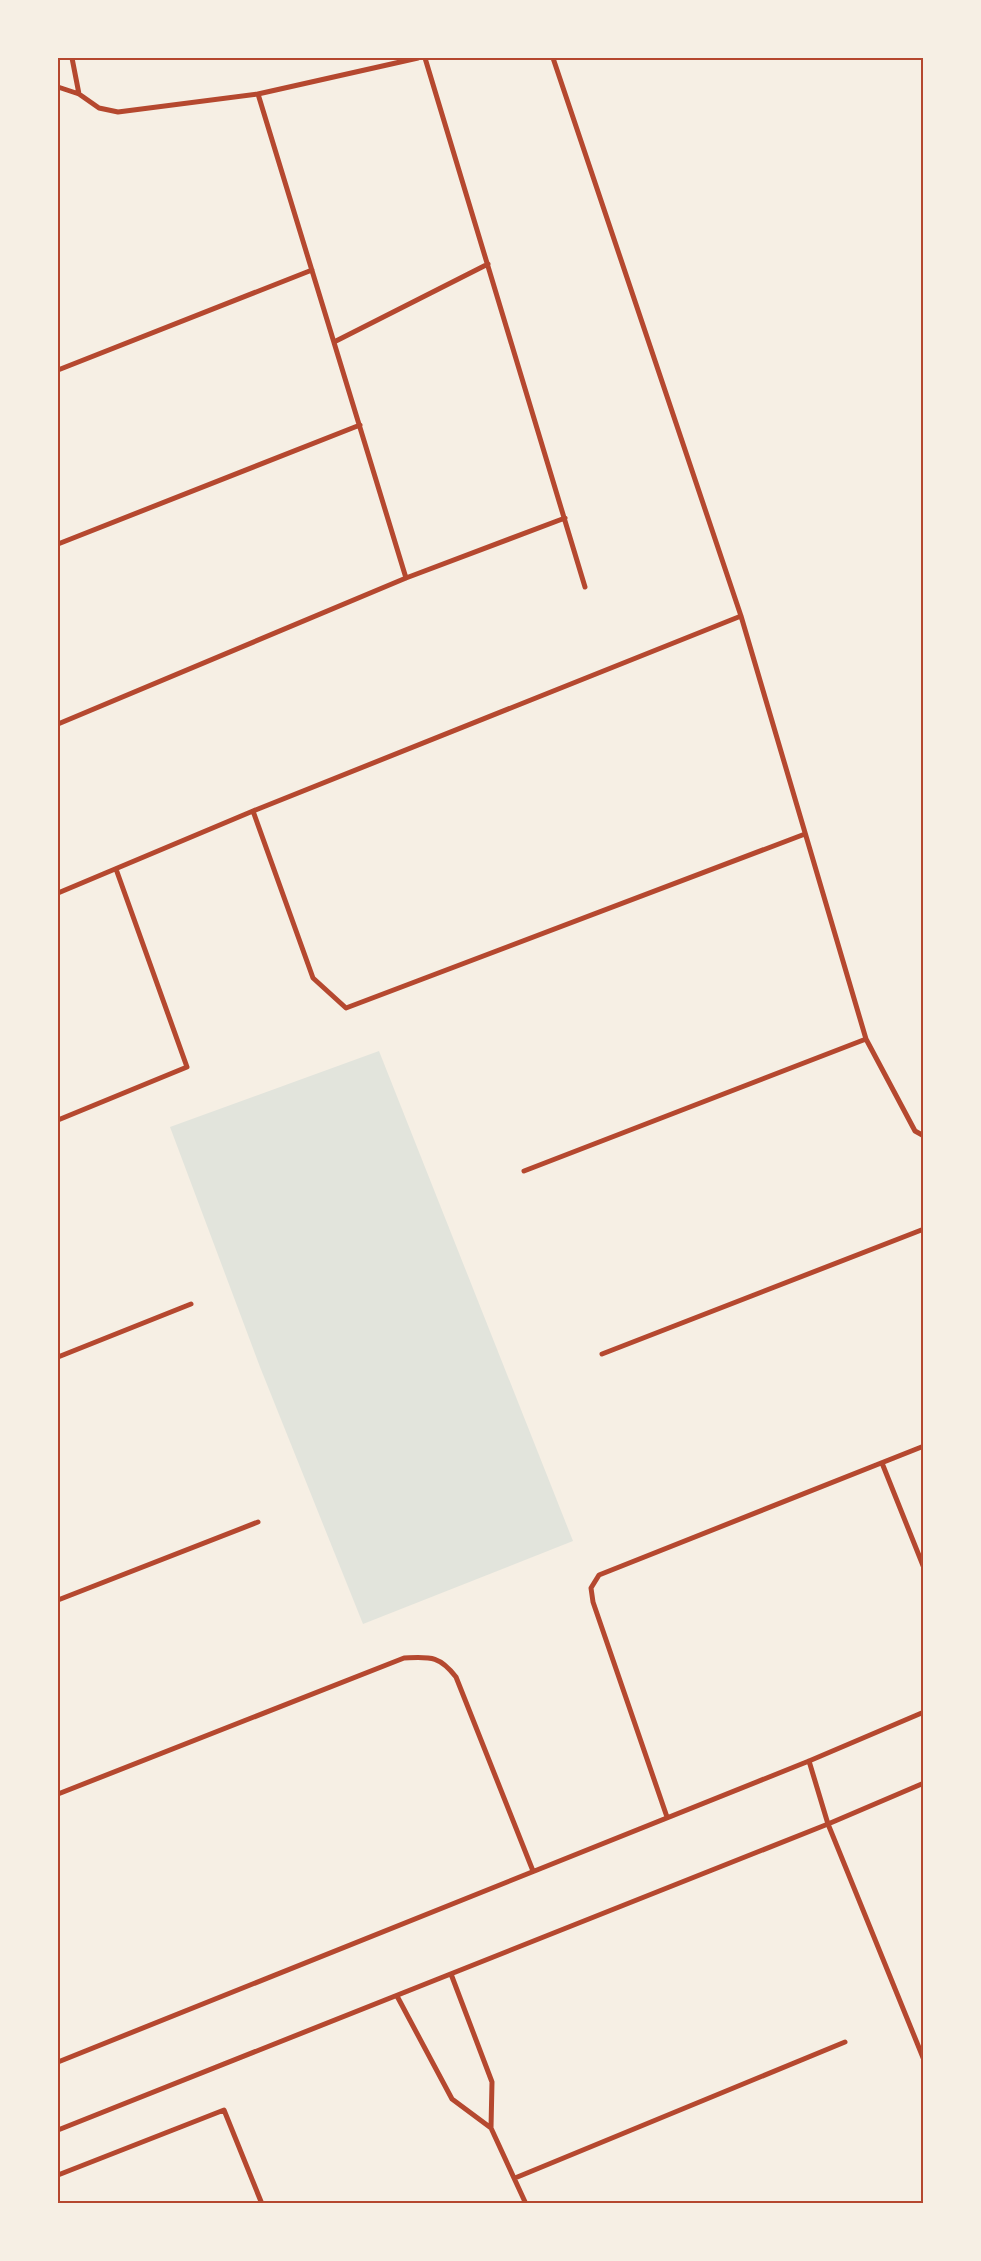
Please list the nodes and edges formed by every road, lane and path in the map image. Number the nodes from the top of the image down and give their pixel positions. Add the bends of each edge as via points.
1 (72, 58) edge
2 (418, 58) edge
3 (425, 58) edge
4 (553, 58) edge
5 (58, 86) edge
6 (79, 94) junction
7 (258, 94) junction
8 (488, 264) junction
9 (312, 270) junction
10 (334, 342) junction
11 (58, 370) edge
12 (360, 425) junction
13 (565, 518) junction
14 (58, 544) edge
15 (406, 578) junction
16 (585, 587) dead end
17 (741, 616) junction
18 (58, 724) edge
19 (253, 811) junction
20 (805, 834) junction
21 (116, 870) junction
22 (58, 893) edge
23 (866, 1039) junction
24 (58, 1120) edge
25 (924, 1136) edge
26 (524, 1172) dead end
27 (924, 1229) edge
28 (191, 1304) dead end
29 (602, 1354) dead end
30 (58, 1357) edge
31 (924, 1446) edge
32 (882, 1463) junction
33 (258, 1522) dead end
34 (924, 1568) edge
35 (58, 1600) edge
36 (924, 1712) edge
37 (809, 1761) junction
38 (924, 1783) edge
39 (58, 1794) edge
40 (667, 1817) junction
41 (828, 1824) junction
42 (533, 1871) junction
43 (452, 1974) junction
44 (397, 1996) junction
45 (845, 2042) dead end
46 (924, 2060) edge
47 (58, 2062) edge
48 (58, 2128) edge
49 (491, 2128) junction
50 (58, 2175) edge
51 (514, 2178) junction
52 (262, 2204) edge
53 (526, 2204) edge

1 - 6 street
2 - 7 street
3 - 8 street
4 - 17 street
5 - 6 street
6 - 7 street via 99,108 118,112
7 - 9 street
8 - 10 street
8 - 13 street
9 - 10 street
9 - 11 street
10 - 12 street
12 - 14 street
12 - 15 street
13 - 15 street
13 - 16 street
15 - 18 street
17 - 19 street
17 - 20 street
19 - 20 street via 313,978 346,1008
19 - 21 street
20 - 23 street
21 - 22 street
21 - 24 street via 187,1067
23 - 25 street via 914,1131
23 - 26 street
27 - 29 street
28 - 30 street
31 - 32 street
32 - 34 street
32 - 40 street via 599,1575 591,1588 593,1602
33 - 35 street
36 - 37 street
37 - 40 street
37 - 41 street
38 - 41 street
39 - 42 street via 404,1658 426,1657 445,1662 456,1678
40 - 42 street
41 - 43 street
41 - 46 street
42 - 47 street
43 - 44 street
43 - 49 street via 492,2082
44 - 48 street
44 - 49 street via 452,2099
45 - 51 street
49 - 51 street
50 - 52 street via 224,2110
51 - 53 street

